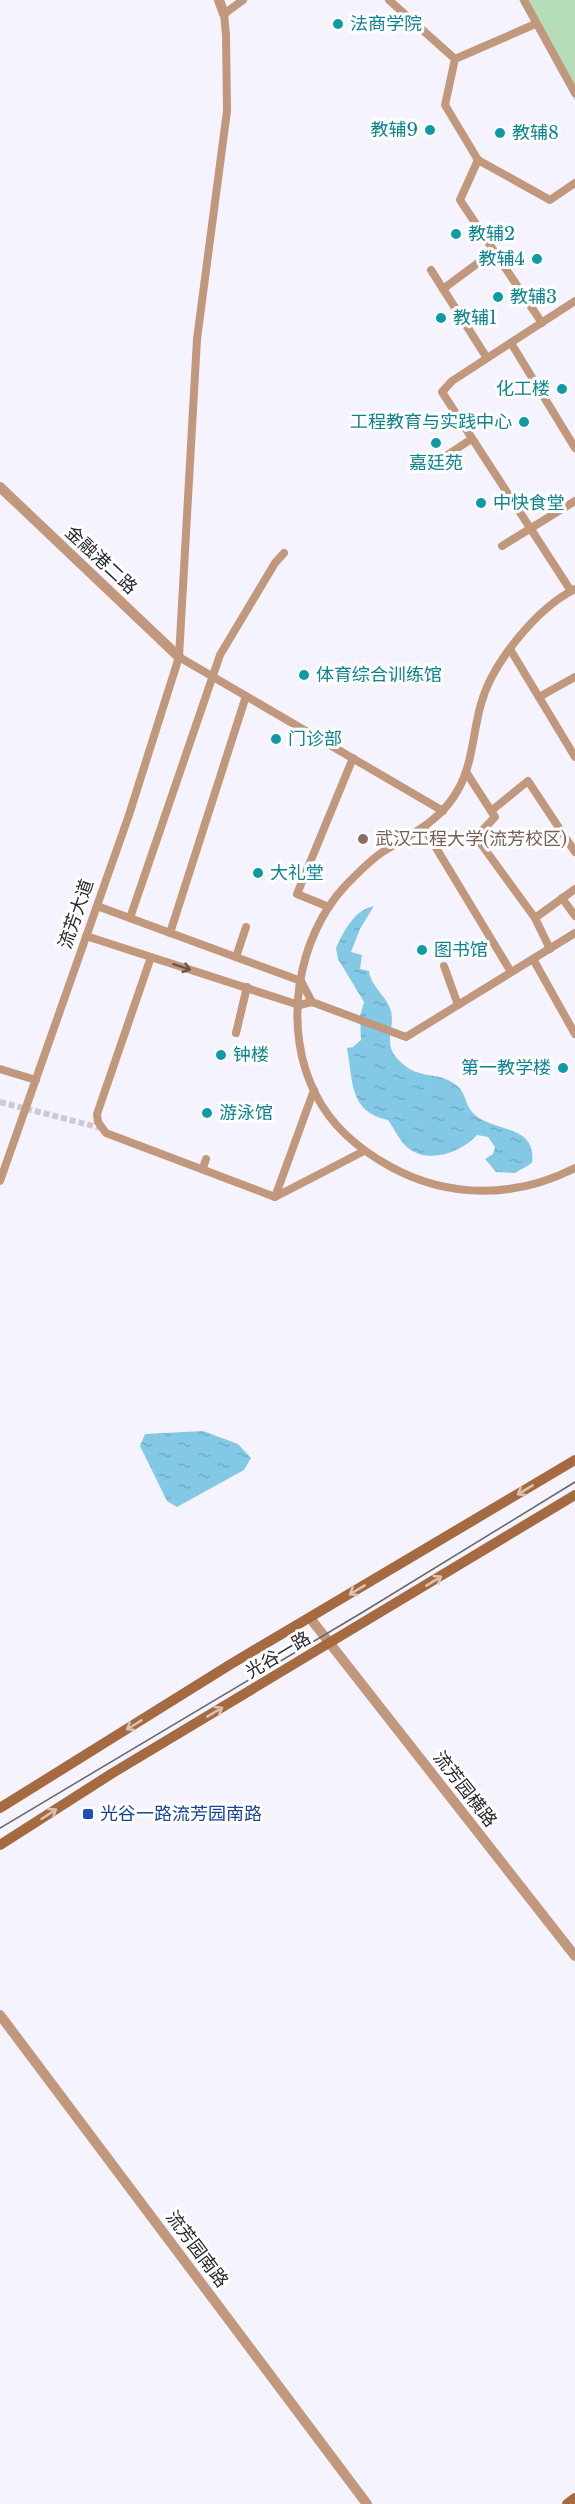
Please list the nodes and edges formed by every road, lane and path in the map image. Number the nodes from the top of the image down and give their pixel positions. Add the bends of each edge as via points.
1 (219, 0) edge
2 (243, 0) edge
3 (389, 0) edge
4 (524, 0) edge
5 (224, 14) junction
6 (532, 25) dead end
7 (455, 60) junction
8 (575, 93) edge
9 (478, 160) junction
10 (575, 183) edge
11 (494, 251) junction
12 (431, 270) dead end
13 (443, 289) junction
14 (575, 301) edge
15 (542, 323) junction
16 (511, 343) junction
17 (487, 358) junction
18 (470, 440) junction
19 (575, 448) edge
20 (429, 467) dead end
21 (0, 487) edge
22 (573, 504) edge
23 (530, 529) junction
24 (502, 546) dead end
25 (284, 553) dead end
26 (573, 590) edge
27 (510, 649) junction
28 (179, 657) junction
29 (213, 676) junction
30 (575, 677) edge
31 (246, 696) junction
32 (539, 697) junction
33 (575, 757) edge
34 (353, 758) junction
35 (466, 772) junction
36 (443, 811) junction
37 (491, 811) junction
38 (424, 828) junction
39 (575, 852) edge
40 (575, 889) edge
41 (562, 898) junction
42 (97, 906) junction
43 (328, 907) junction
44 (575, 916) edge
45 (130, 918) junction
46 (535, 918) junction
47 (246, 927) dead end
48 (170, 933) junction
49 (575, 933) edge
50 (86, 936) junction
51 (550, 949) junction
52 (151, 957) junction
53 (236, 957) junction
54 (533, 959) junction
55 (444, 966) dead end
56 (511, 972) junction
57 (301, 981) junction
58 (247, 987) junction
59 (312, 1002) junction
60 (299, 1005) junction
61 (458, 1005) junction
62 (236, 1033) dead end
63 (575, 1034) edge
64 (0, 1069) edge
65 (36, 1080) junction
66 (314, 1090) junction
67 (364, 1151) junction
68 (206, 1159) dead end
69 (204, 1168) junction
70 (575, 1168) edge
71 (0, 1181) edge
72 (275, 1197) junction
73 (575, 1460) edge
74 (575, 1495) edge
75 (310, 1618) junction
76 (330, 1644) junction
77 (0, 1808) edge
78 (0, 1845) edge
79 (575, 1956) edge
80 (0, 2015) edge
81 (575, 2498) edge
82 (367, 2504) edge
83 (567, 2504) edge

1 - 5 street
2 - 5 street
3 - 7 street
4 - 8 street
5 - 28 street, 流芳大道 via 226,111 197,339
6 - 7 street
7 - 9 street via 445,105
9 - 10 street via 550,200
9 - 11 street via 460,200
11 - 13 street
11 - 15 street
12 - 13 street
13 - 17 street
14 - 15 street
15 - 16 street
16 - 17 street
16 - 19 street
17 - 18 street via 446,385 442,392
18 - 20 street
18 - 23 street
21 - 28 street, 金融港二路
22 - 23 street
23 - 24 street
23 - 26 street
25 - 29 street via 220,654
26 - 27 street via 537,618
27 - 32 street
27 - 35 street via 481,701
28 - 29 street
28 - 42 street, 流芳大道
29 - 31 street
29 - 45 street
30 - 32 street
31 - 34 street
31 - 48 street
32 - 33 street
34 - 36 street
34 - 43 street via 297,894
35 - 36 street
35 - 37 street
36 - 38 street
37 - 39 street via 528,781
37 - 46 street via 495,817 476,837
38 - 43 street via 377,856
38 - 56 street
40 - 41 street
41 - 44 street
41 - 46 street
42 - 45 street
42 - 50 street, 流芳大道
43 - 57 street via 310,941
45 - 48 street
46 - 51 street
47 - 53 street
48 - 53 street
49 - 51 street
50 - 52 street
50 - 65 street, 流芳大道
51 - 54 street
52 -> 58 street
52 - 69 street via 97,1114 98,1122 106,1133
53 - 57 street
54 - 56 street
54 - 63 street
55 - 61 street
56 - 61 street
57 - 59 street
57 - 60 street
58 - 60 street
58 - 62 street
59 - 60 street
59 - 61 street via 406,1037
60 - 66 street via 301,1046
64 - 65 street
65 - 71 street, 流芳大道
66 - 67 street via 330,1118
66 - 72 street
67 - 70 street via 398,1171 431,1183 480,1192 530,1186
67 - 72 street
68 - 69 street
69 - 72 street
73 -> 75 main road, 光谷一路
76 -> 74 main road, 光谷一路
75 - 76 street, 流芳园横路
75 -> 77 main road, 光谷一路
78 -> 76 main road, 光谷一路
76 - 79 street, 流芳园横路
80 - 82 street, 流芳园南路
81 - 83 main road

